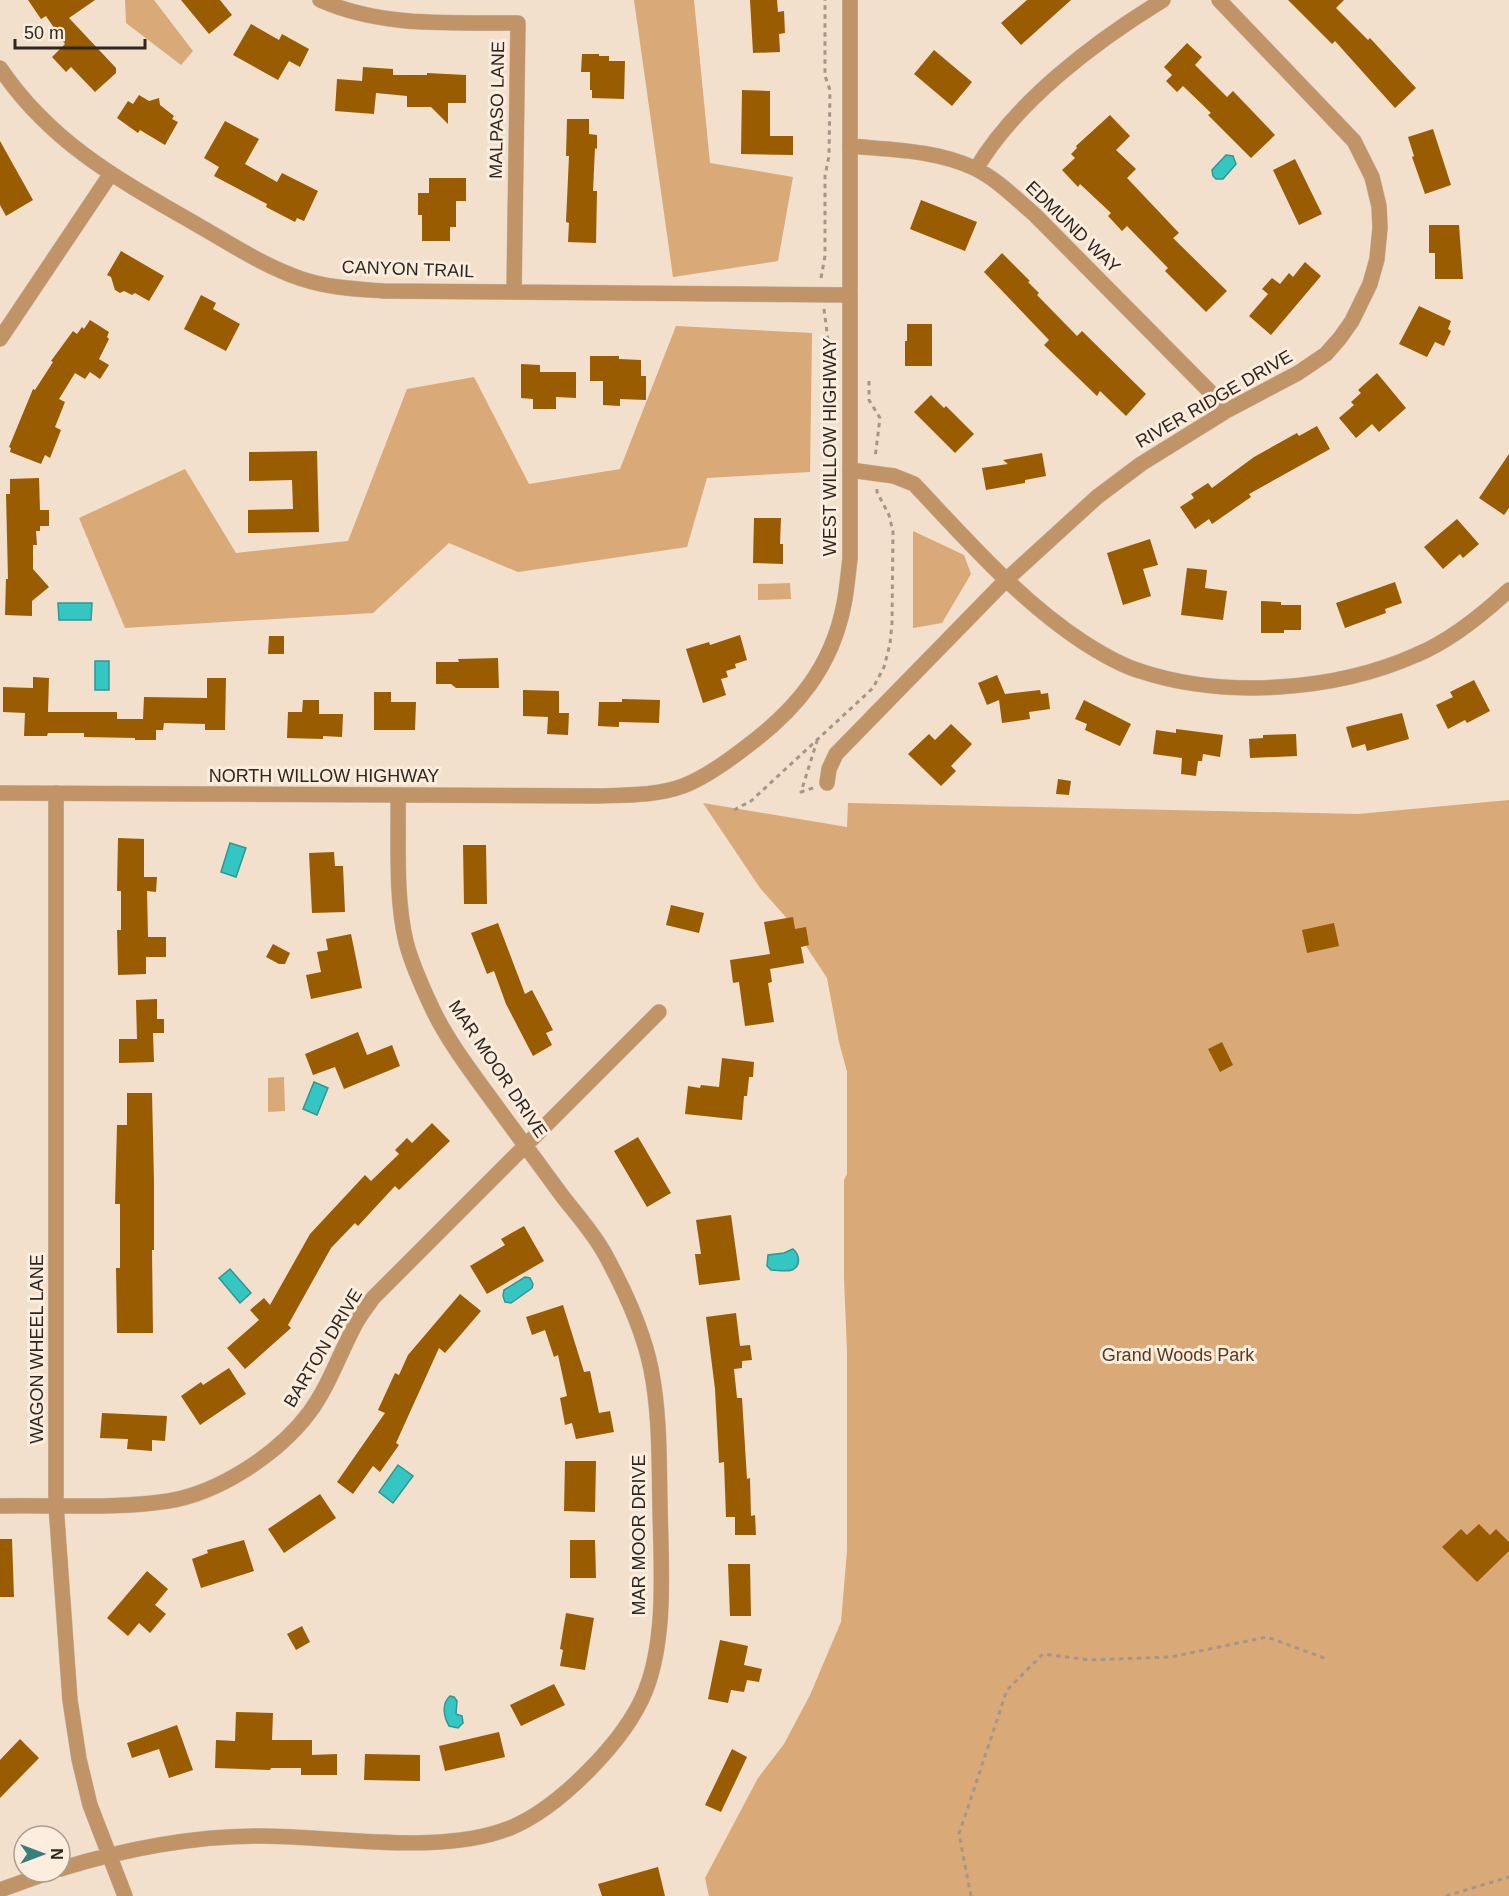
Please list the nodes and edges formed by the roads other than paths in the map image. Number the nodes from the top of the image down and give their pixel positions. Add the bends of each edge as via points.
1 (320, 0) edge
2 (850, 0) edge
3 (1163, 0) edge
4 (1219, 0) edge
5 (0, 68) edge
6 (850, 146) junction
7 (976, 169) junction
8 (110, 175) junction
9 (514, 291) junction
10 (850, 295) junction
11 (0, 339) edge
12 (1228, 410) junction
13 (850, 470) junction
14 (1006, 580) junction
15 (1509, 590) edge
16 (828, 783) dead end
17 (0, 793) edge
18 (56, 793) junction
19 (647, 794) joint
20 (398, 796) junction
21 (660, 1012) dead end
22 (525, 1146) junction
23 (56, 1505) junction
24 (0, 1506) edge
25 (107, 1855) junction
26 (72, 1865) edge
27 (17, 1884) edge
28 (0, 1890) edge
29 (124, 1896) edge

1 - 9 street, MALPASO LANE via 374,18 407,22 518,23
2 - 6 street, WEST WILLOW HIGHWAY
3 - 7 street via 1084,54 1046,88 991,144
4 - 12 street, RIVER RIDGE DRIVE via 1354,141 1372,177 1380,228 1371,284 1340,338 1326,354 1298,373
5 - 8 street, CANYON TRAIL via 17,93 63,140
6 - 7 street, EDMUND WAY via 931,154
6 - 10 street, WEST WILLOW HIGHWAY
7 - 12 street, EDMUND WAY via 1034,214
8 - 9 street, CANYON TRAIL via 267,265 303,279 340,288 383,291
8 - 11 street
9 - 10 street, CANYON TRAIL
10 - 13 street, WEST WILLOW HIGHWAY
12 - 14 street, RIVER RIDGE DRIVE via 1141,464 1097,497
13 - 14 street via 905,478 914,484
13 - 19 street, WEST WILLOW HIGHWAY via 850,559 844,605 819,671 801,698 728,761 683,786
14 - 15 street via 1083,642 1137,671 1199,685 1248,688 1348,678 1382,669 1419,654 1459,630
14 - 16 street, RIVER RIDGE DRIVE via 836,754
17 - 18 street, NORTH WILLOW HIGHWAY
18 - 20 street, NORTH WILLOW HIGHWAY
18 - 23 street, WAGON WHEEL LANE
19 - 20 street, NORTH WILLOW HIGHWAY
20 - 22 street, MAR MOOR DRIVE via 400,889 407,946 434,1012 468,1068
21 - 22 street, BARTON DRIVE
22 - 23 street, BARTON DRIVE via 373,1298 356,1322 320,1397 274,1449 244,1471 208,1489 171,1500
22 - 25 street, MAR MOOR DRIVE via 604,1251 631,1306 651,1369 658,1437 660,1614 652,1671 636,1710 596,1762 561,1796 538,1814 488,1836 429,1842 223,1837
23 - 24 street, BARTON DRIVE
23 - 25 street, WAGON WHEEL LANE via 72,1712 90,1804
25 - 26 street, MAR MOOR DRIVE
25 - 29 street, WAGON WHEEL LANE
27 - 28 street

